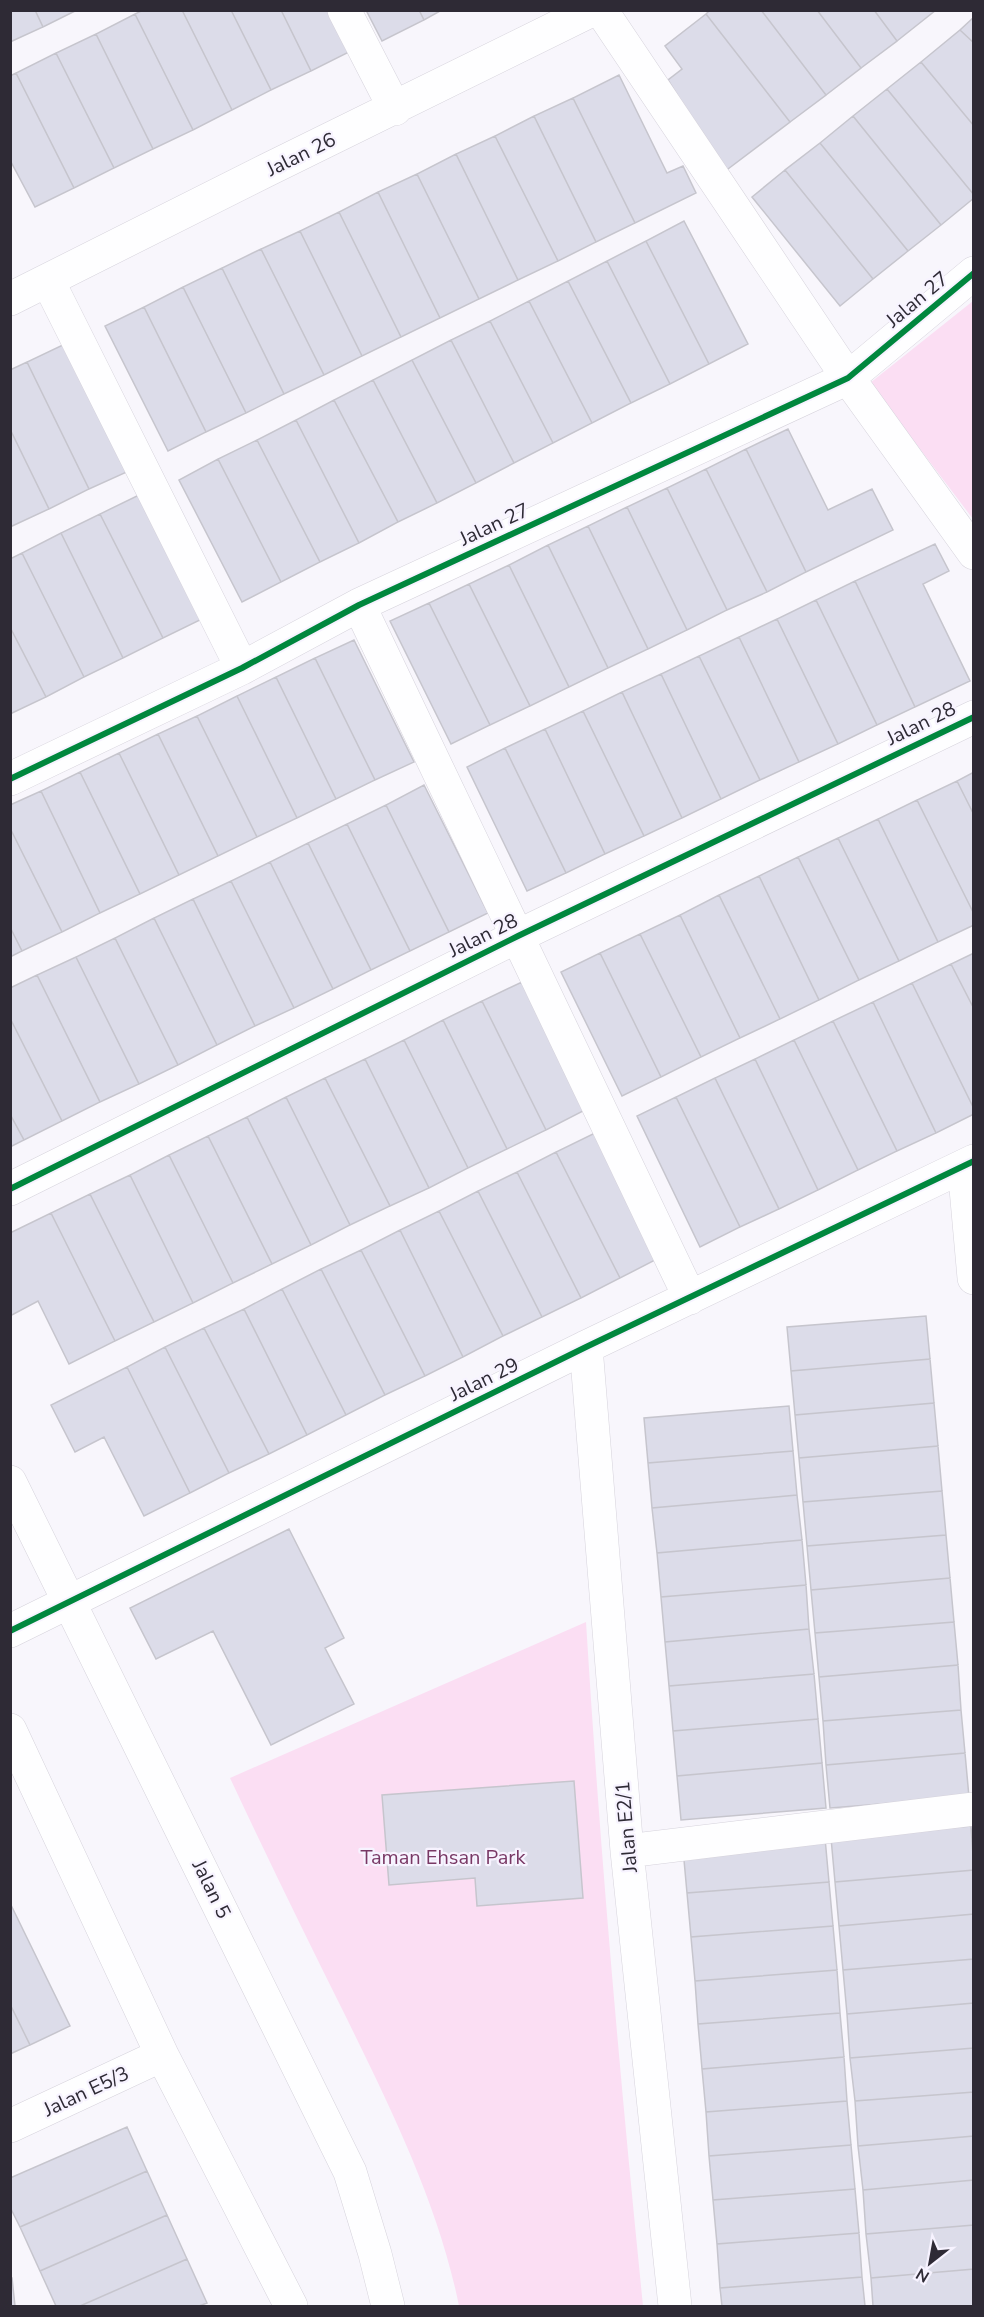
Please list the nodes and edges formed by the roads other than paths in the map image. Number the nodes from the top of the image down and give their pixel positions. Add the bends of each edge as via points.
1 (344, 10) edge
2 (592, 10) edge
3 (601, 10) edge
4 (395, 109) junction
5 (974, 273) edge
6 (48, 281) junction
7 (10, 299) edge
8 (848, 378) junction
9 (974, 553) edge
10 (359, 605) junction
11 (242, 668) junction
12 (974, 717) edge
13 (10, 779) edge
14 (518, 936) junction
15 (969, 1164) edge
16 (10, 1189) edge
17 (974, 1278) edge
18 (690, 1298) junction
19 (586, 1347) junction
20 (10, 1482) edge
21 (70, 1602) junction
22 (10, 1631) edge
23 (10, 1730) edge
24 (974, 1809) edge
25 (627, 1851) junction
26 (162, 2055) junction
27 (10, 2126) edge
28 (291, 2307) edge
29 (388, 2307) edge
30 (675, 2307) edge

1 - 4 street
2 - 4 street, Jalan 26
3 - 8 street
4 - 6 street, Jalan 26
5 - 8 street, Jalan 27
6 - 7 street, Jalan 26
6 - 11 street
8 - 9 street
8 - 10 street, Jalan 27
10 - 11 street, Jalan 27
10 - 14 street
11 - 13 street, Jalan 27
12 - 14 street, Jalan 28
14 - 16 street, Jalan 28
14 - 18 street
15 - 17 street
15 - 18 street, Jalan 29
18 - 19 street, Jalan 29
19 - 21 street, Jalan 29
19 - 25 street, Jalan E2/1
20 - 21 street, Jalan 5
21 - 22 street, Jalan 29
21 - 29 street, Jalan 5 via 350,2172
23 - 26 street
24 - 25 street
25 - 30 street, Jalan E2/1
26 - 27 street, Jalan E5/3
26 - 28 street

